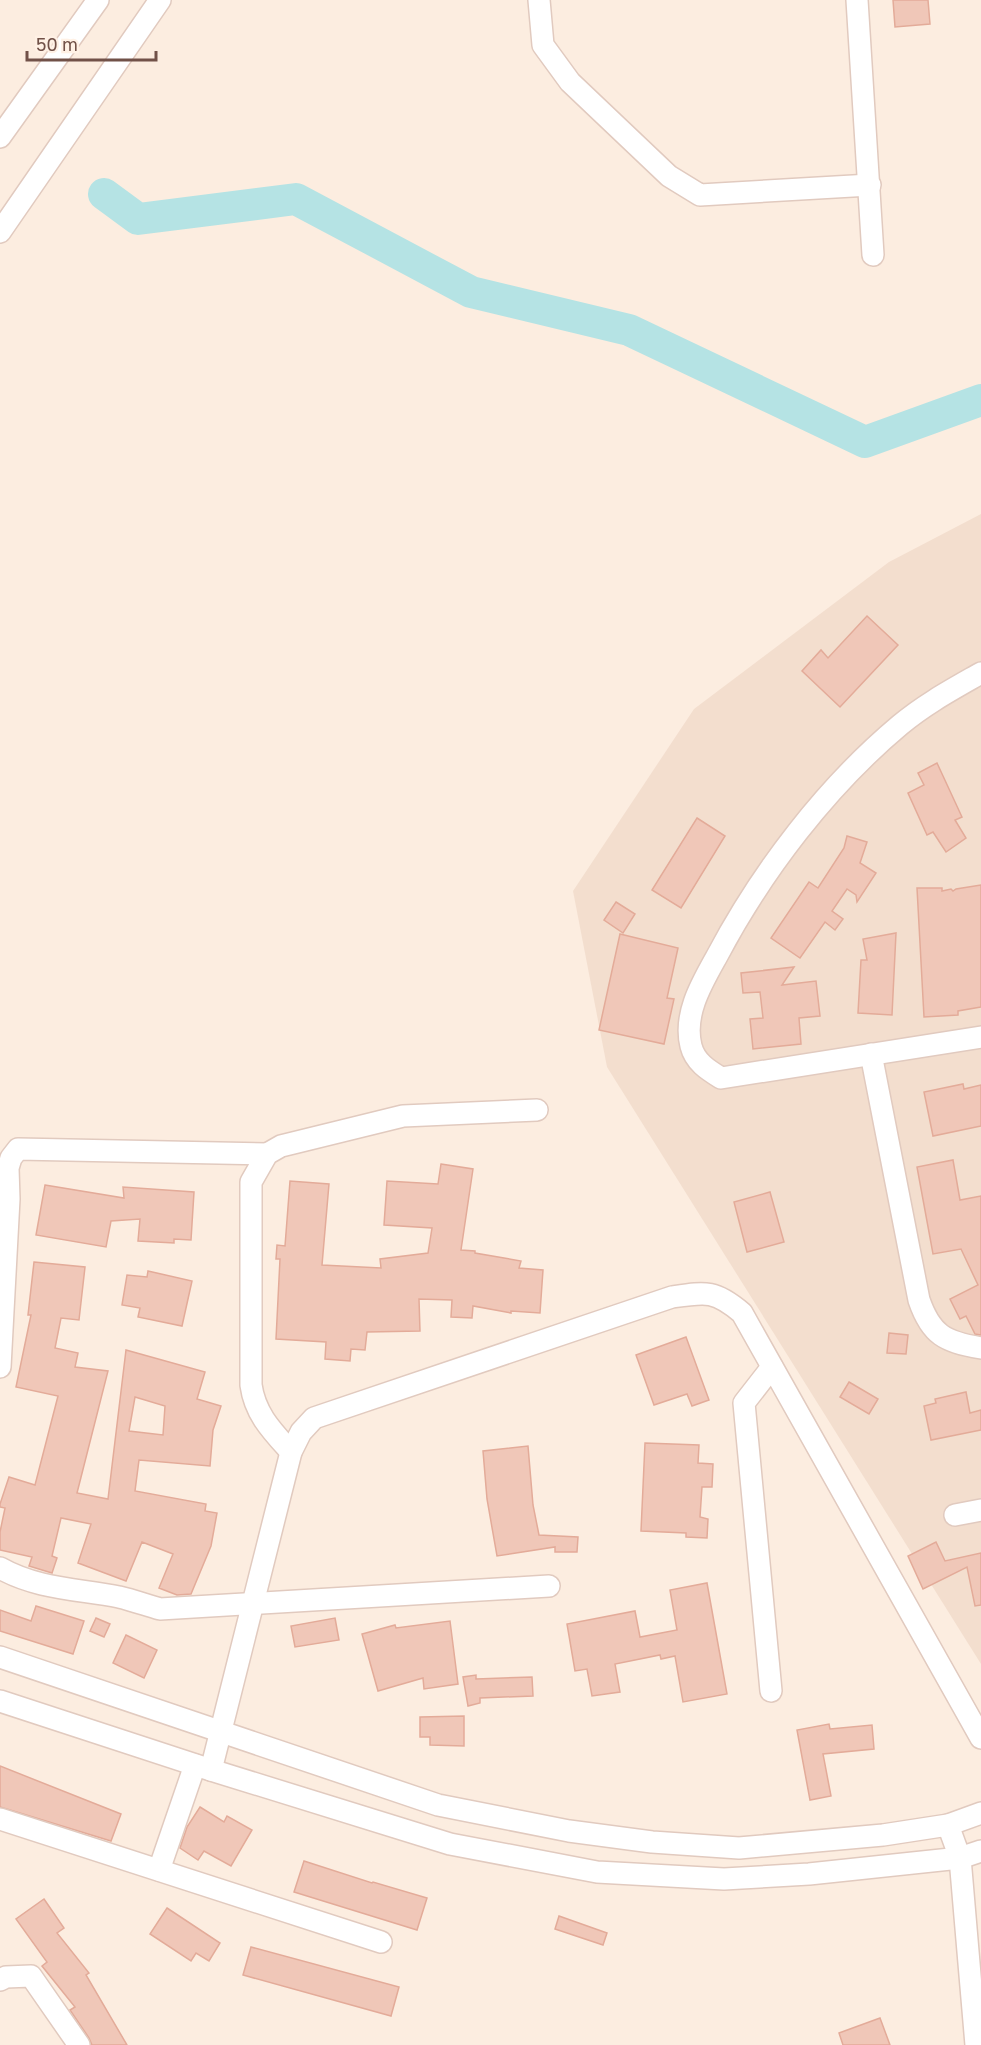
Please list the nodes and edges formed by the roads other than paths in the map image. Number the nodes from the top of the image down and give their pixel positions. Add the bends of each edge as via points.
1 (98, 0) edge
2 (160, 0) edge
3 (539, 0) edge
4 (857, 0) edge
5 (0, 137) edge
6 (870, 185) junction
7 (0, 232) edge
8 (873, 255) dead end
9 (981, 673) edge
10 (981, 1037) edge
11 (872, 1054) junction
12 (537, 1110) dead end
13 (267, 1154) junction
14 (981, 1348) edge
15 (0, 1367) edge
16 (772, 1367) junction
17 (291, 1452) junction
18 (981, 1510) edge
19 (955, 1515) dead end
20 (0, 1568) edge
21 (549, 1586) dead end
22 (254, 1602) junction
23 (0, 1657) edge
24 (771, 1691) dead end
25 (0, 1701) edge
26 (222, 1734) junction
27 (981, 1738) edge
28 (203, 1768) junction
29 (981, 1813) edge
30 (0, 1819) edge
31 (948, 1825) junction
32 (981, 1851) edge
33 (960, 1858) junction
34 (159, 1870) junction
35 (381, 1942) dead end
36 (0, 1980) edge
37 (80, 2045) edge
38 (976, 2045) edge

1 - 5 street
2 - 7 street
3 - 6 street via 543,45 570,82 669,176 700,195
4 - 6 street
6 - 8 street
9 - 11 street via 925,705 901,724 831,793 735,922 700,988 689,1018 691,1047 701,1065 721,1078
10 - 11 street
11 - 14 street via 926,1320 939,1334 958,1344
12 - 13 street via 404,1116 281,1146
13 - 15 street via 18,1149 8,1168
13 - 17 street via 251,1182 251,1385 253,1401 263,1419
16 - 17 street via 742,1313 723,1298 698,1293 672,1297 314,1418
16 - 24 street via 744,1404
16 - 27 street
17 - 22 street
18 - 19 street
20 - 22 street via 42,1586 120,1598 160,1609
21 - 22 street
22 - 26 street
23 - 26 street
25 - 28 street
26 - 28 street
26 - 31 street via 438,1805 569,1831 652,1842 739,1848
28 - 33 street via 450,1844 597,1872 724,1879
28 - 34 street
29 - 31 street
30 - 34 street
31 - 33 street
32 - 33 street
33 - 38 street
34 - 35 street
36 - 37 street via 31,1976

